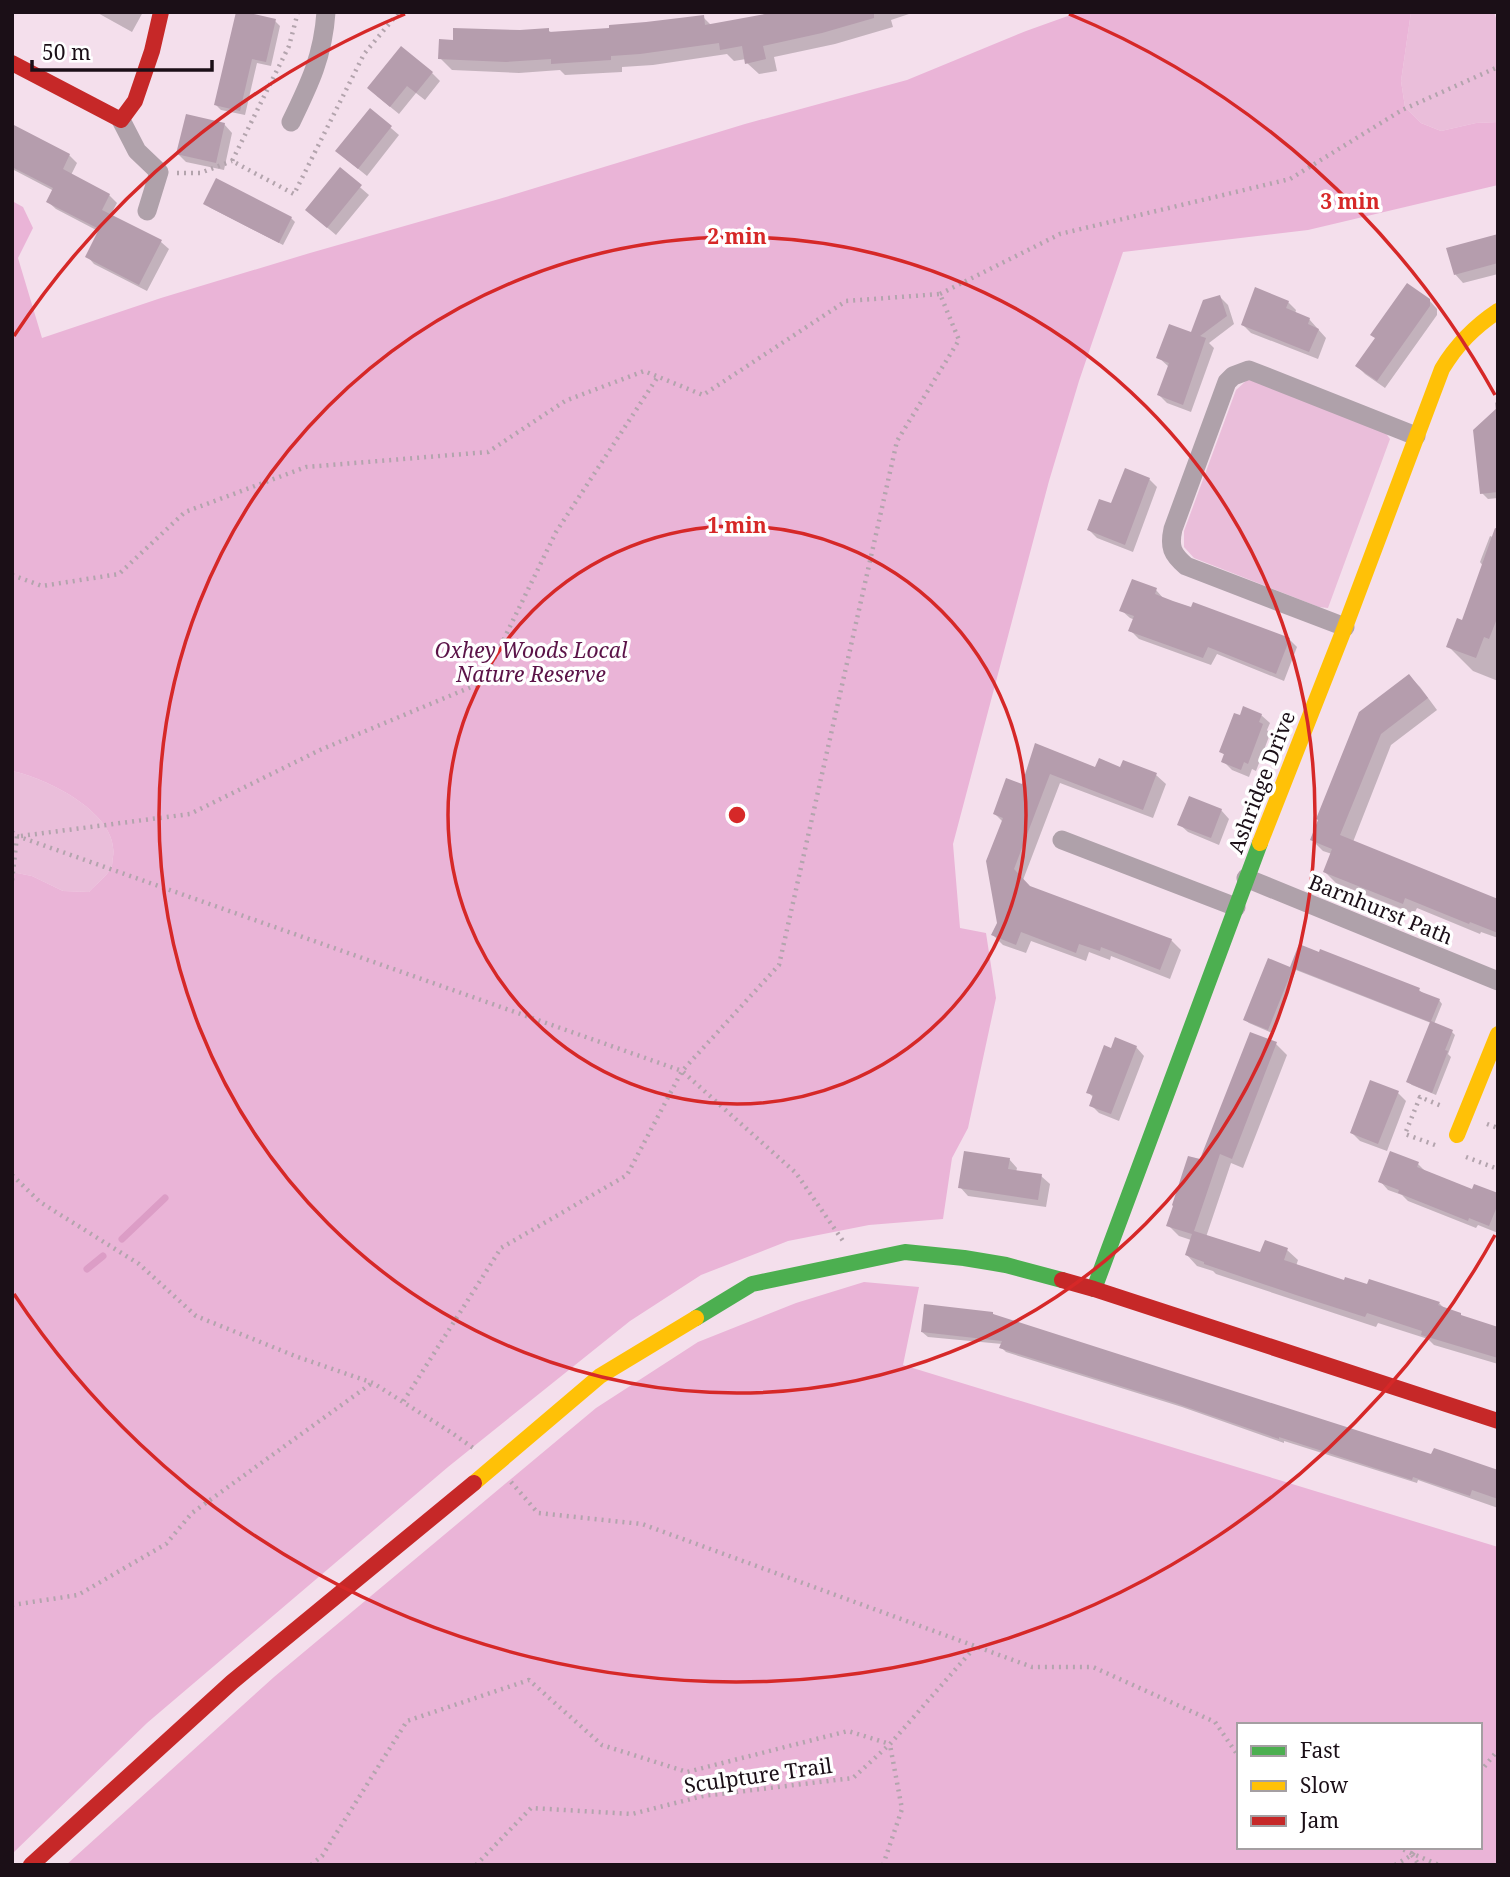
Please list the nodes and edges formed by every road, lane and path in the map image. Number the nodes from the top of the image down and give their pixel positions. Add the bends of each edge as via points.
1 (161, 12) edge
2 (326, 12) edge
3 (12, 63) edge
4 (1498, 67) edge
5 (121, 120) junction
6 (291, 122) dead end
7 (232, 161) dead end
8 (159, 172) junction
9 (147, 211) dead end
10 (940, 294) junction
11 (1498, 310) edge
12 (657, 378) dead end
13 (1416, 436) junction
14 (12, 575) edge
15 (1345, 626) junction
16 (15, 834) edge
17 (1062, 841) dead end
18 (1246, 878) junction
19 (12, 881) edge
20 (1236, 907) junction
21 (1498, 981) edge
22 (1498, 1034) edge
23 (682, 1071) junction
24 (1457, 1135) dead end
25 (12, 1175) edge
26 (858, 1262) junction
27 (1094, 1289) junction
28 (373, 1383) junction
29 (403, 1402) junction
30 (1498, 1422) edge
31 (496, 1465) junction
32 (12, 1605) edge
33 (975, 1647) junction
34 (890, 1744) junction
35 (1498, 1751) edge
36 (1237, 1754) edge
37 (1482, 1770) edge
38 (1401, 1849) edge
39 (1416, 1849) edge
40 (1412, 1854) junction
41 (31, 1865) edge
42 (311, 1865) edge
43 (476, 1865) edge
44 (883, 1865) edge
45 (1395, 1865) edge
46 (1419, 1865) edge
47 (1439, 1865) edge

1 - 5 main road via 135,101
2 - 6 street via 313,76
3 - 5 main road
4 - 10 path via 1402,110 1290,178 1060,234
5 - 8 street via 137,151
7 - 8 path via 200,173
8 - 9 street
10 - 14 path via 846,301 703,395 644,371 565,401 488,452 306,467 185,512 119,574 42,586
10 - 23 path via 958,340 897,441 779,965
11 - 13 main road, Ashridge Drive via 1453,349
12 - 16 path via 556,533 483,682 320,750 190,814
13 - 15 main road, Ashridge Drive
13 - 15 street via 1249,370 1227,382 1173,529 1173,551 1186,566
15 - 18 main road, Ashridge Drive
16 - 19 path
16 - 23 path
17 - 20 street
18 - 20 main road, Ashridge Drive
18 - 21 street, Barnhurst Path
20 - 27 main road, Ashridge Drive
22 - 24 main road
23 - 26 path via 796,1173
23 - 29 path via 627,1174 501,1248
25 - 28 path via 40,1202 139,1264 196,1316
26 - 27 main road via 905,1252 964,1258
26 - 31 main road via 752,1284 600,1376
27 - 30 main road
28 - 29 path
28 - 32 path via 192,1513 166,1544 78,1595
29 - 31 path
31 - 33 path via 538,1513 642,1524
31 - 41 main road via 232,1682
33 - 34 path, Sculpture Trail
33 - 36 path via 1032,1667 1093,1667 1215,1722
34 - 42 path via 848,1731 687,1772 602,1745 529,1680 407,1721 322,1856
34 - 43 path, Sculpture Trail via 853,1778 703,1796 632,1814 531,1808
34 - 44 path via 902,1809
35 - 37 path
38 - 40 path
39 - 40 path
40 - 45 path
40 - 46 path
40 - 47 path

